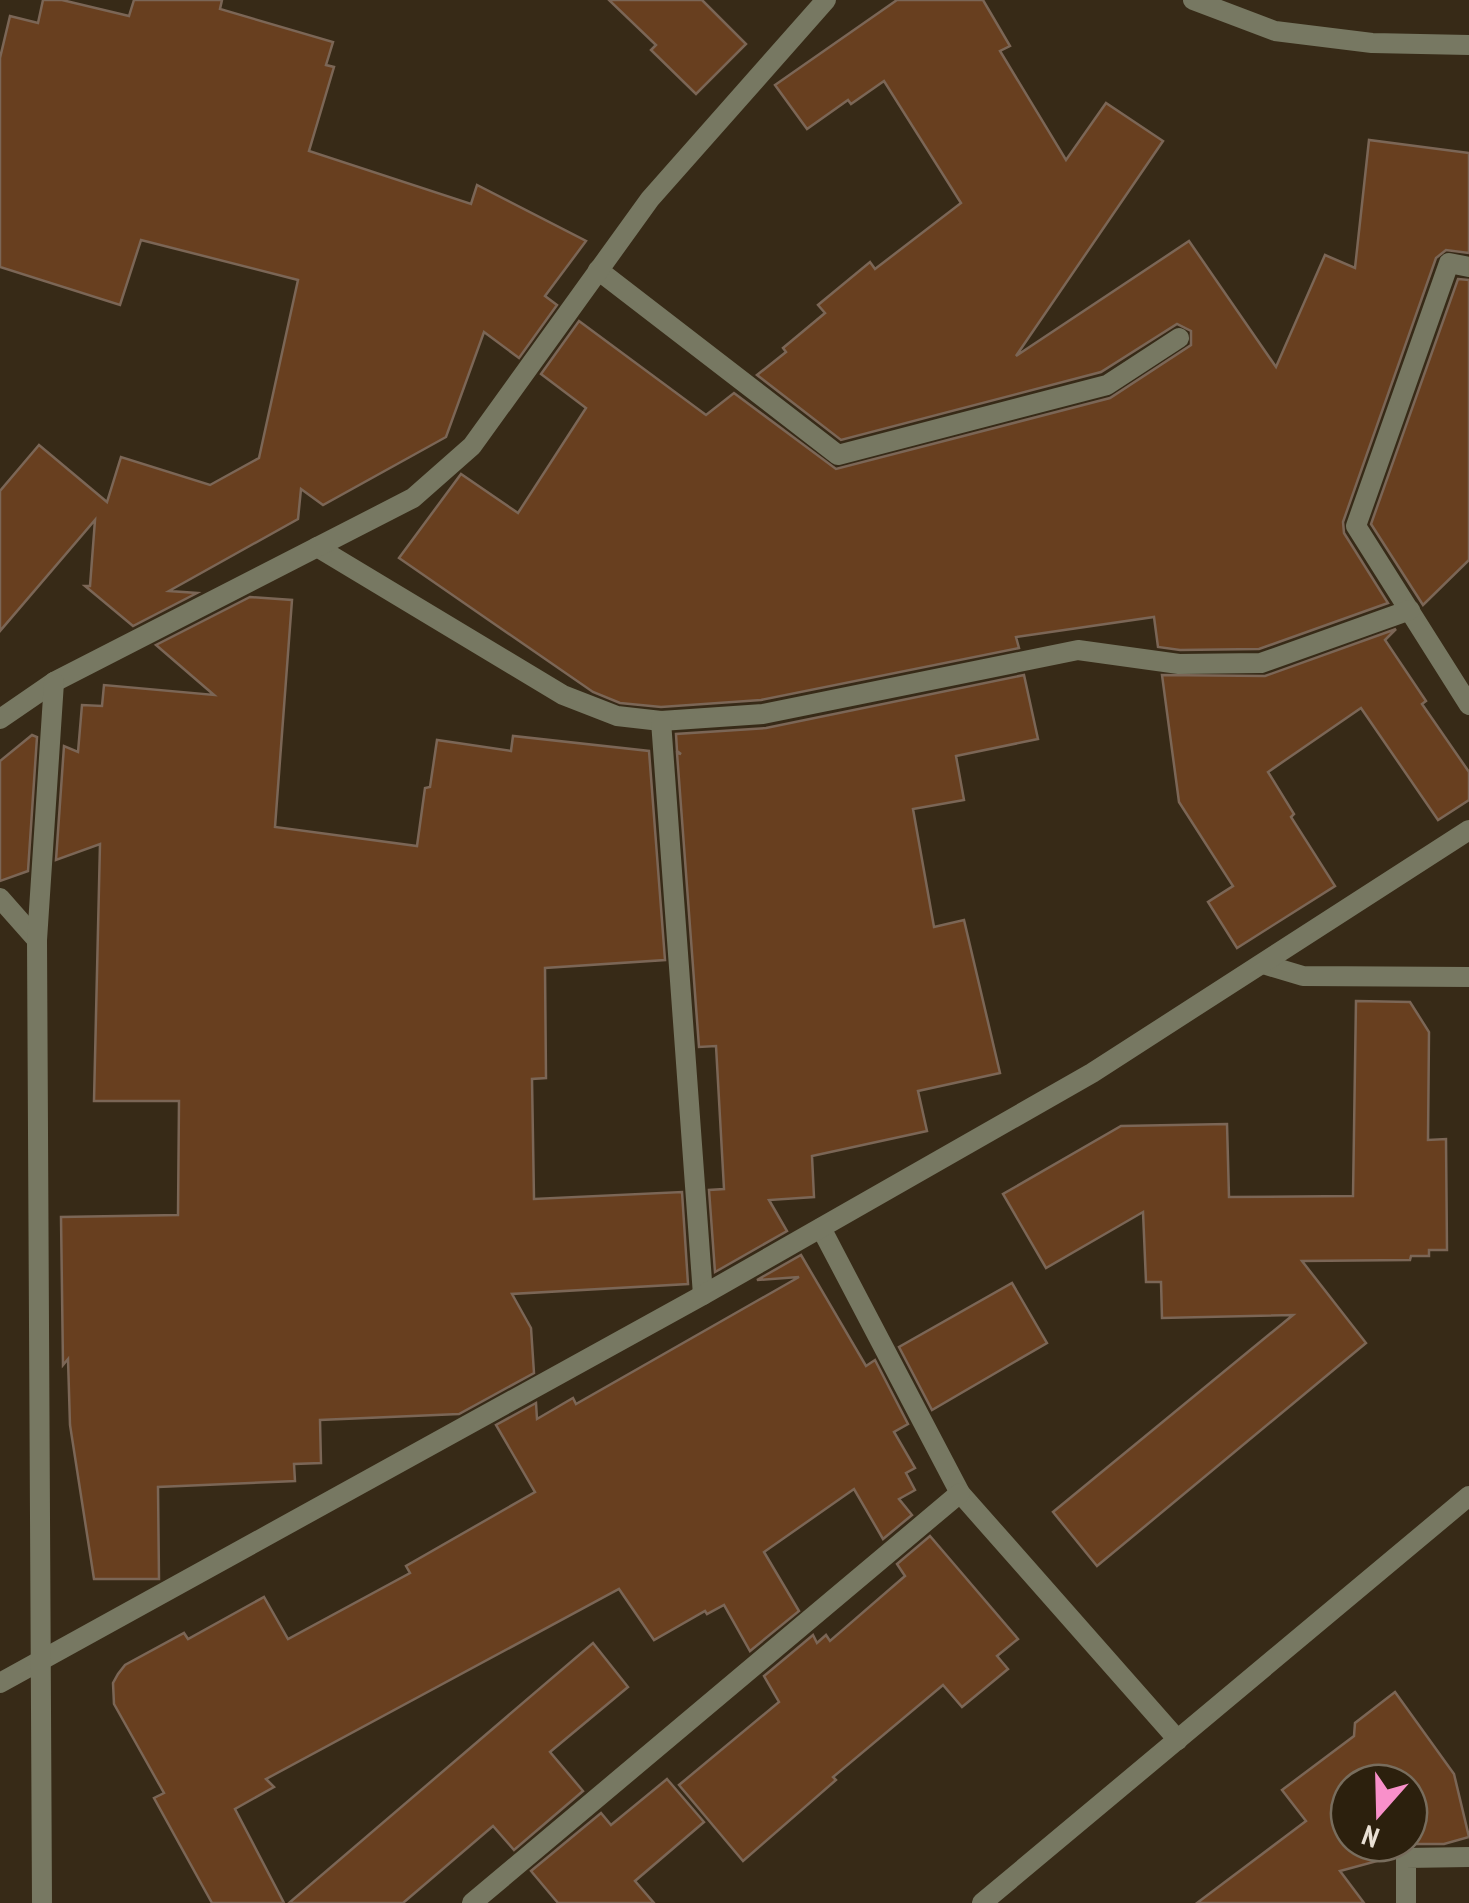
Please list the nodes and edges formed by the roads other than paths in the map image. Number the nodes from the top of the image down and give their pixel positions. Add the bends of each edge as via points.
1 (826, 0) edge
2 (1193, 0) edge
3 (1469, 46) edge
4 (1469, 267) edge
5 (598, 270) junction
6 (1179, 338) dead end
7 (317, 547) junction
8 (1410, 610) junction
9 (54, 682) junction
10 (1469, 705) edge
11 (0, 719) edge
12 (661, 720) junction
13 (1469, 830) edge
14 (0, 898) edge
15 (37, 940) junction
16 (1263, 964) junction
17 (1469, 977) edge
18 (821, 1228) junction
19 (702, 1295) junction
20 (960, 1493) junction
21 (1469, 1496) edge
22 (40, 1660) junction
23 (0, 1683) edge
24 (1178, 1740) junction
25 (1469, 1857) edge
26 (42, 1903) edge
27 (472, 1903) edge
28 (982, 1903) edge
29 (1406, 1903) edge

1 - 5 street via 650,200
2 - 3 street via 1275,31
4 - 8 street via 1448,262 1356,526
5 - 6 street via 838,455 1107,384
5 - 7 street via 472,446 413,498
7 - 9 street
7 - 12 street via 563,695 617,716
8 - 10 street
8 - 12 street via 1261,663 1178,664 1078,650 763,714
9 - 11 street
9 - 15 street
12 - 19 street
13 - 16 street
14 - 15 street
15 - 22 street
16 - 17 street via 1303,976
16 - 18 street via 1092,1074
18 - 19 street
18 - 20 street
19 - 22 street
20 - 24 street
20 - 27 street
21 - 24 street
22 - 23 street
22 - 26 street
24 - 28 street
25 - 29 street via 1406,1858

